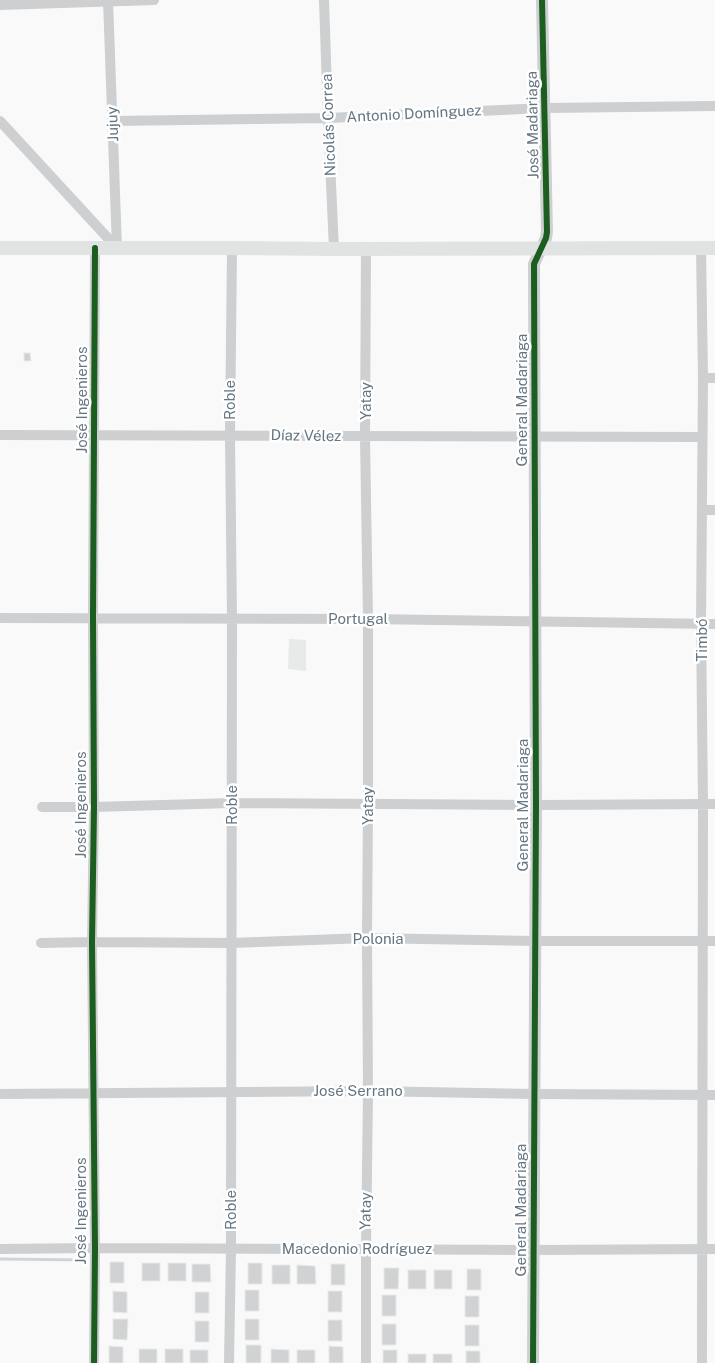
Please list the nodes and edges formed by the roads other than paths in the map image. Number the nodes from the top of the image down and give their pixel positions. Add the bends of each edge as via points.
1 (108, 0) edge
2 (154, 0) edge
3 (324, 0) edge
4 (542, 0) edge
5 (0, 4) edge
6 (715, 106) edge
7 (545, 108) junction
8 (328, 118) junction
9 (0, 122) edge
10 (113, 122) junction
11 (0, 248) edge
12 (96, 248) junction
13 (117, 248) junction
14 (232, 248) junction
15 (542, 248) junction
16 (708, 248) edge
17 (334, 249) junction
18 (366, 249) junction
19 (703, 378) junction
20 (715, 378) edge
21 (0, 435) edge
22 (95, 435) junction
23 (230, 435) junction
24 (535, 436) junction
25 (365, 437) junction
26 (702, 437) junction
27 (702, 510) junction
28 (715, 510) edge
29 (93, 617) junction
30 (0, 618) edge
31 (232, 619) junction
32 (368, 619) junction
33 (534, 622) junction
34 (702, 624) junction
35 (715, 624) edge
36 (232, 803) junction
37 (368, 803) junction
38 (703, 803) junction
39 (715, 804) edge
40 (536, 805) junction
41 (42, 807) dead end
42 (94, 807) junction
43 (367, 938) junction
44 (535, 941) junction
45 (703, 941) junction
46 (715, 941) edge
47 (92, 942) junction
48 (231, 943) junction
49 (42, 944) dead end
50 (230, 1091) junction
51 (368, 1091) junction
52 (93, 1093) junction
53 (0, 1094) edge
54 (534, 1094) junction
55 (702, 1094) junction
56 (715, 1094) edge
57 (94, 1248) junction
58 (231, 1248) junction
59 (0, 1249) edge
60 (702, 1249) junction
61 (715, 1249) edge
62 (366, 1250) junction
63 (534, 1250) junction
64 (94, 1363) edge
65 (229, 1363) edge
66 (366, 1363) edge
67 (533, 1363) edge
68 (702, 1363) edge

1 - 2 street
1 - 5 street
1 - 10 street, Jujuy
3 - 8 street, Nicolás Correa
4 - 7 street, José Madariaga
6 - 7 street, Antonio Domínguez
7 - 8 street, Antonio Domínguez
7 - 15 street, José Madariaga via 548,232
8 - 10 street, Antonio Domínguez
8 - 17 street, Nicolás Correa
9 - 13 street
10 - 13 street, Jujuy
11 - 12 main road
12 - 13 main road
12 - 22 street, José Ingenieros
13 - 14 main road
14 - 17 main road
14 - 23 street, Roble
15 - 16 main road
15 - 18 main road
15 - 24 street, General Madariaga via 534,264
16 - 19 street, Timbó
17 - 18 main road
18 - 25 street, Yatay
19 - 20 street
19 - 26 street, Timbó
21 - 22 street, Díaz Vélez
22 - 23 street, Díaz Vélez
22 - 29 street, José Ingenieros
23 - 25 street, Díaz Vélez
23 - 31 street, Roble
24 - 25 street, Díaz Vélez
24 - 26 street, Díaz Vélez
24 - 33 street, General Madariaga
25 - 32 street, Yatay
26 - 27 street, Timbó
27 - 28 street
27 - 34 street, Timbó
29 - 30 street, Portugal
29 - 31 street, Portugal
29 - 42 street, José Ingenieros
31 - 32 street, Portugal
31 - 36 street, Roble
32 - 33 street, Portugal
32 - 37 street, Yatay
33 - 34 street, Portugal
33 - 40 street, General Madariaga
34 - 35 street, Portugal
34 - 38 street, Timbó
36 - 37 street
36 - 42 street
36 - 48 street, Roble
37 - 40 street
37 - 43 street, Yatay
38 - 39 street
38 - 40 street
38 - 45 street, Timbó
40 - 44 street, General Madariaga
41 - 42 street
42 - 47 street, José Ingenieros
43 - 44 street, Polonia
43 - 48 street, Polonia
43 - 51 street, Yatay
44 - 45 street, Polonia
44 - 54 street, General Madariaga
45 - 46 street, Polonia
45 - 55 street, Timbó
47 - 48 street, Polonia
47 - 49 street, Polonia
47 - 52 street, José Ingenieros
48 - 50 street, Roble
50 - 51 street, José Serrano
50 - 52 street, José Serrano
50 - 58 street, Roble
51 - 54 street, José Serrano
51 - 62 street, Yatay
52 - 53 street, José Serrano
52 - 57 street, José Ingenieros
54 - 55 street, José Serrano
54 - 63 street, General Madariaga
55 - 56 street, José Serrano
55 - 60 street, Timbó
57 - 58 street, Macedonio Rodríguez
57 - 59 street, Macedonio Rodríguez
57 - 64 street, José Ingenieros
58 - 62 street, Macedonio Rodríguez
58 - 65 street, Roble
60 - 61 street, Macedonio Rodríguez
60 - 63 street, Macedonio Rodríguez
60 - 68 street, Timbó
62 - 63 street, Macedonio Rodríguez
62 - 66 street, Yatay
63 - 67 street, General Madariaga

